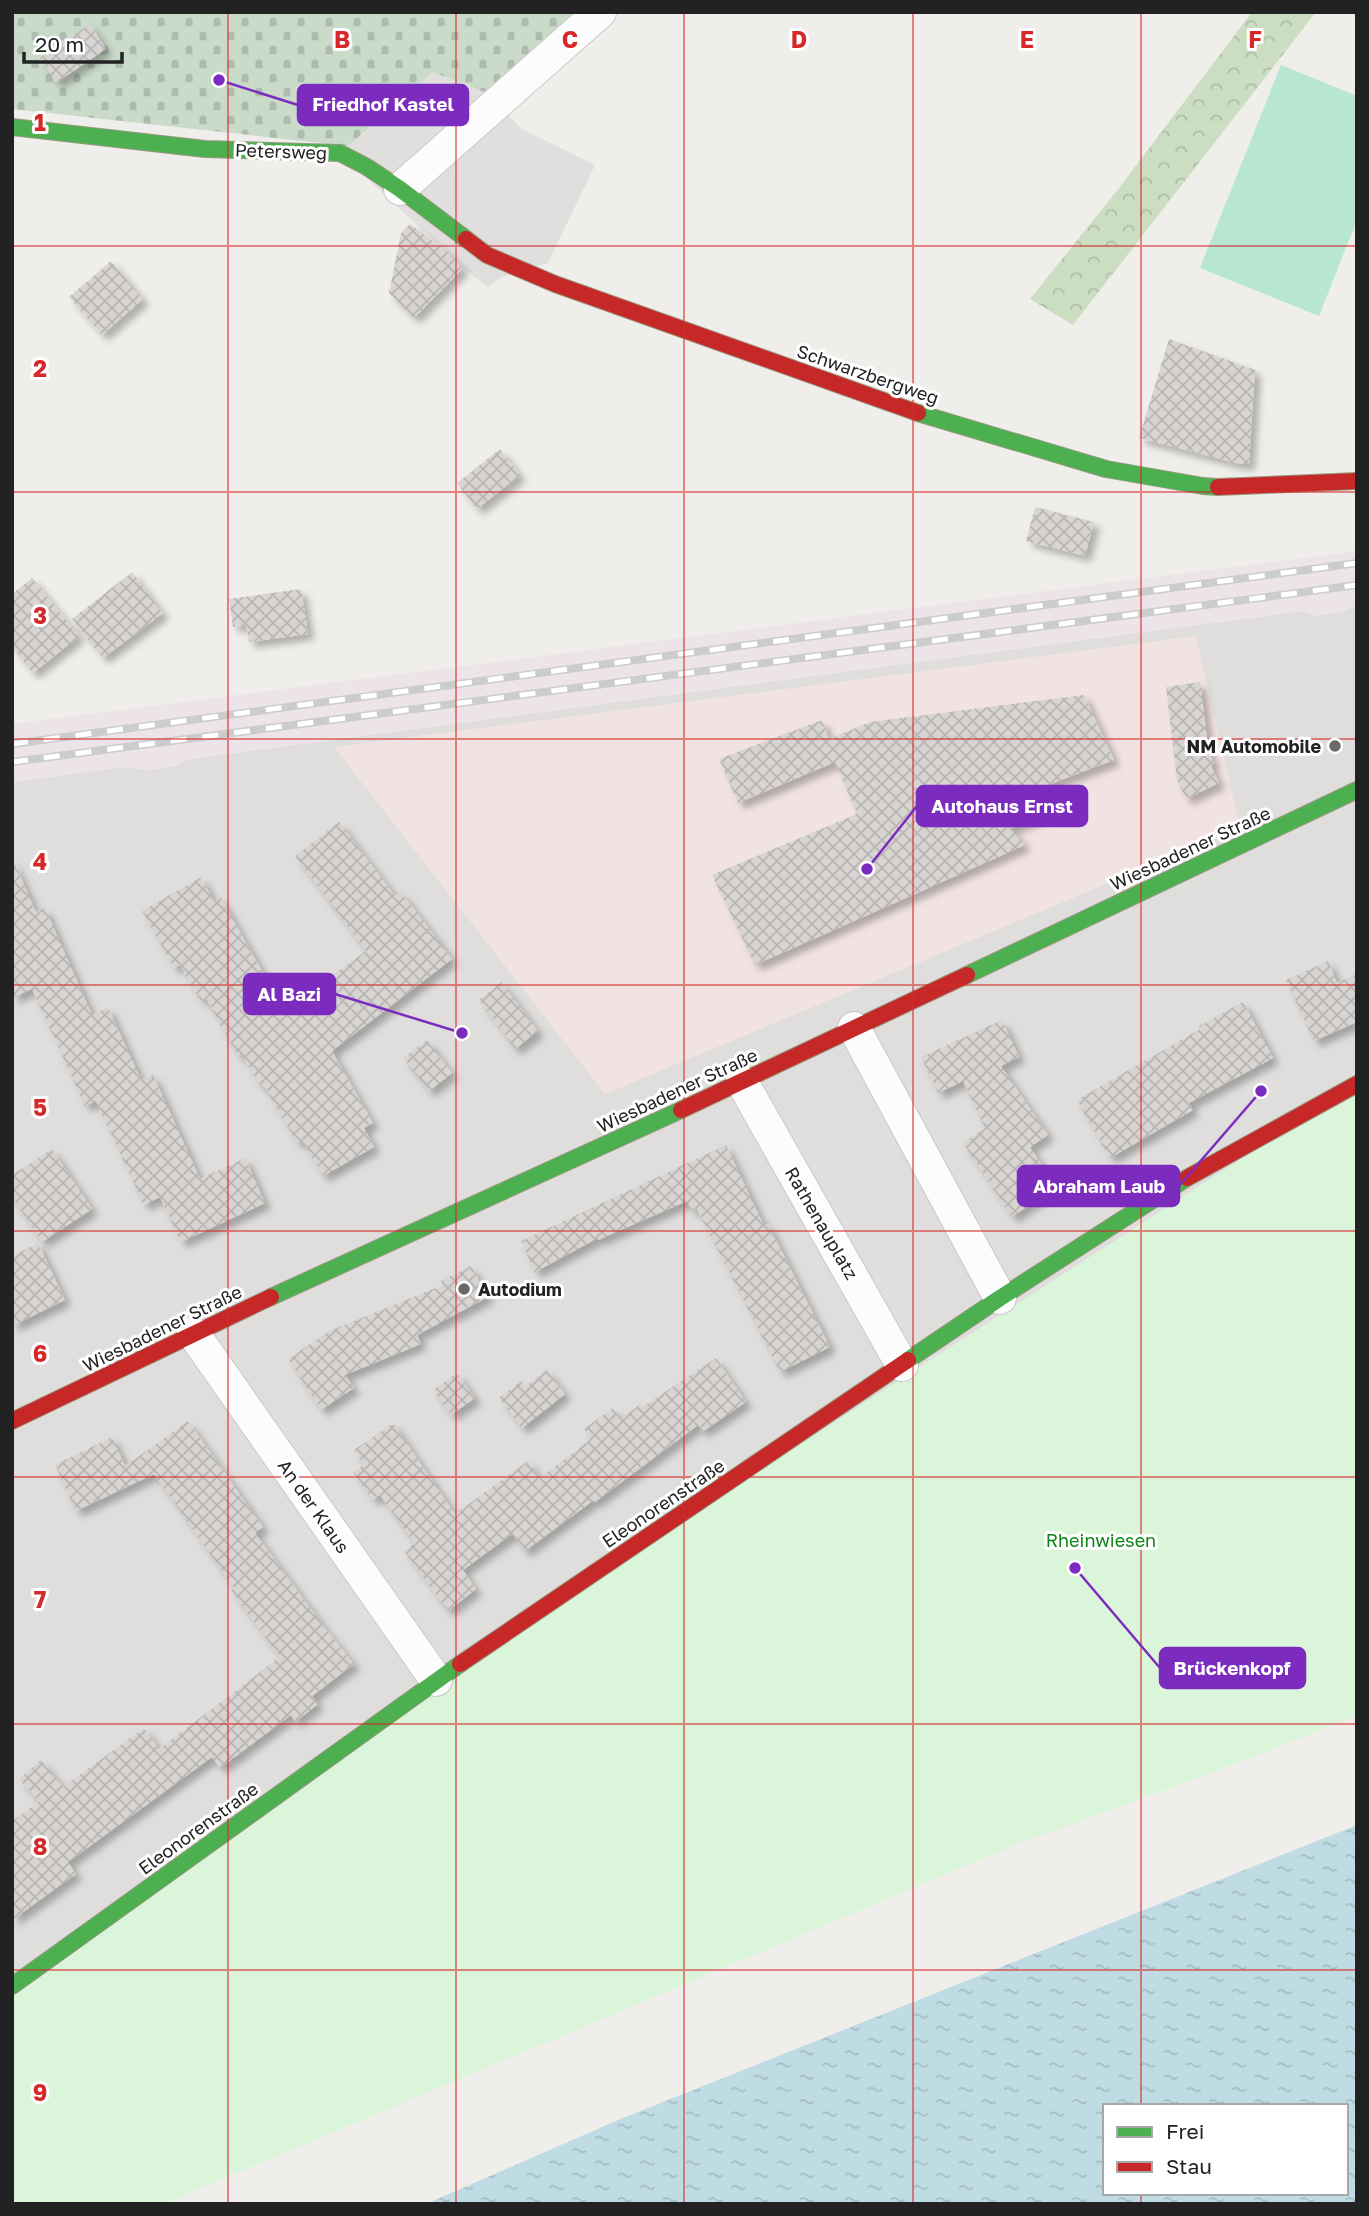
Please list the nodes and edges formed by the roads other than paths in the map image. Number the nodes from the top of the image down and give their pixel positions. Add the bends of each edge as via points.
1 (600, 12) edge
2 (12, 127) edge
3 (400, 189) junction
4 (1357, 481) edge
5 (1357, 790) edge
6 (854, 1028) junction
7 (742, 1082) junction
8 (1357, 1084) edge
9 (1000, 1298) junction
10 (192, 1333) junction
11 (902, 1364) junction
12 (12, 1421) edge
13 (436, 1680) junction
14 (12, 1986) edge

1 - 3 street
2 - 3 street, Petersweg via 205,149 340,153
3 - 4 street, Schwarzbergweg via 488,255 555,284 919,413 1107,469 1203,486
5 - 6 street, Wiesbadener Straße
6 - 7 street, Wiesbadener Straße
6 - 9 street
7 - 10 street, Wiesbadener Straße
7 - 11 street, Rathenauplatz
8 - 9 street, Eleonorenstraße via 1204,1167
9 - 11 street, Eleonorenstraße
10 - 12 street, Wiesbadener Straße
10 - 13 street, An der Klaus
11 - 13 street, Eleonorenstraße
13 - 14 street, Eleonorenstraße

